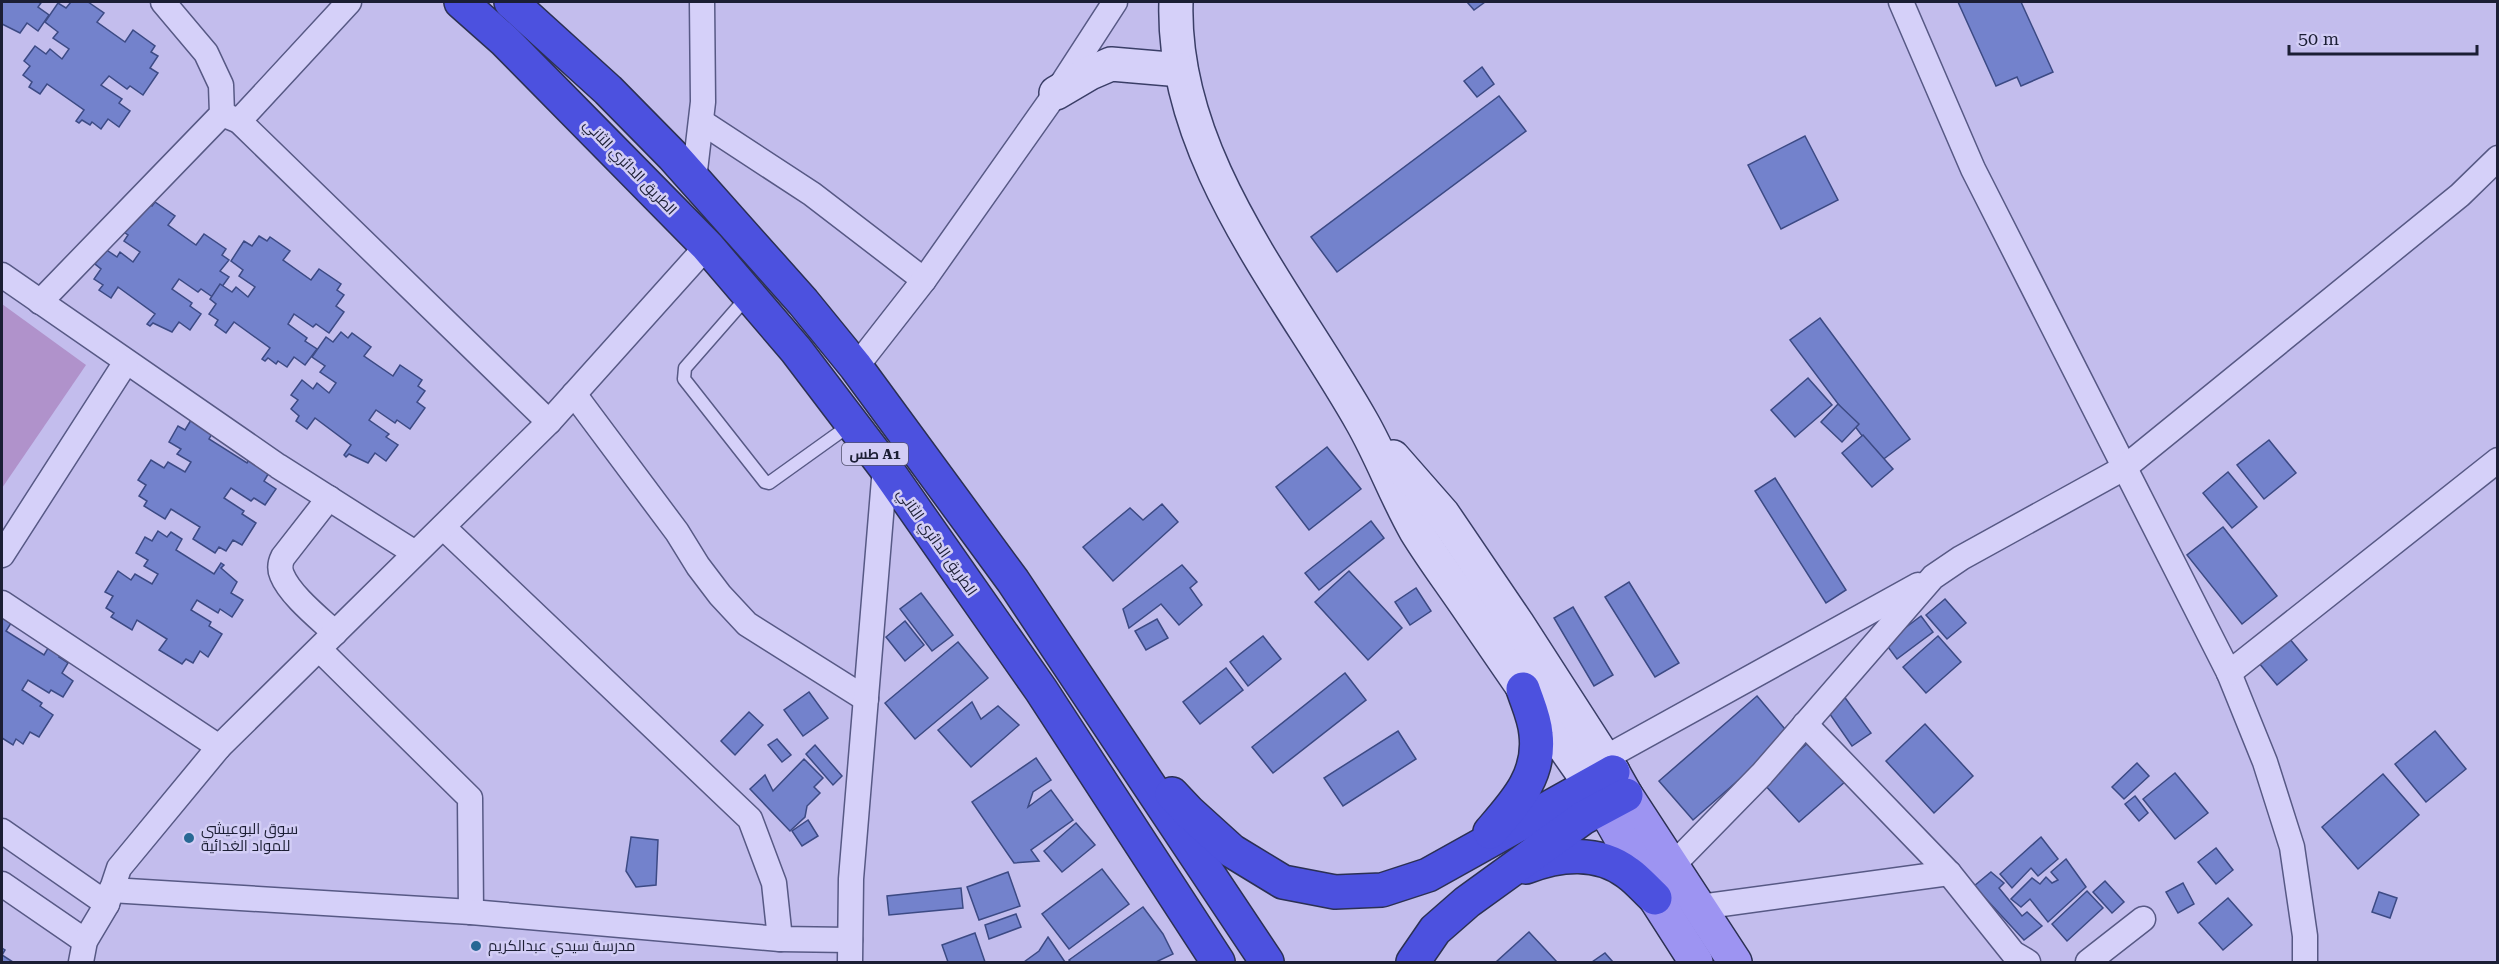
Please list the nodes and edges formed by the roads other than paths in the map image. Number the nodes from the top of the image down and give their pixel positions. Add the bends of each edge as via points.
1 (163, 2) edge
2 (349, 2) edge
3 (461, 2) edge
4 (511, 2) edge
5 (702, 2) edge
6 (1115, 2) edge
7 (1176, 2) edge
8 (1901, 2) edge
9 (1181, 70) junction
10 (1056, 93) junction
11 (231, 118) junction
12 (702, 122) junction
13 (2498, 158) edge
14 (694, 179) junction
15 (707, 246) junction
16 (2, 276) edge
17 (924, 280) junction
18 (749, 295) junction
19 (40, 302) junction
20 (126, 362) junction
21 (856, 367) junction
22 (574, 394) junction
23 (549, 422) junction
24 (1362, 422) junction
25 (852, 423) junction
26 (2498, 460) edge
27 (885, 467) junction
28 (2124, 468) junction
29 (329, 498) junction
30 (442, 527) junction
31 (415, 554) junction
32 (2, 555) edge
33 (1933, 577) junction
34 (2, 603) edge
35 (328, 642) junction
36 (2229, 673) junction
37 (1523, 689) junction
38 (866, 699) junction
39 (1805, 724) junction
40 (1110, 726) junction
41 (219, 747) junction
42 (1607, 783) junction
43 (2, 831) edge
44 (1477, 848) junction
45 (1672, 866) junction
46 (1949, 873) junction
47 (1502, 876) junction
48 (2, 884) edge
49 (109, 897) junction
50 (1655, 898) junction
51 (1700, 907) junction
52 (1182, 909) junction
53 (471, 912) junction
54 (2143, 919) dead end
55 (780, 939) junction
56 (83, 952) edge
57 (851, 956) edge
58 (1207, 963) edge
59 (1218, 963) edge
60 (1267, 963) edge
61 (1413, 963) edge
62 (1696, 963) edge
63 (1735, 963) edge
64 (2028, 963) edge
65 (2088, 963) edge
66 (2305, 963) edge

1 - 11 street via 206,53
2 - 11 street
3 - 15 highway, الطريق الدائري الثاني / طس A1
4 - 14 highway, طس A1 via 608,90
5 - 12 street
6 - 10 street
7 - 9 main road
8 - 28 street via 1973,169
9 - 10 main road via 1111,64
9 - 24 main road via 1196,126 1235,213
10 - 17 street
11 - 19 street
11 - 23 street
12 - 14 street
12 - 17 street via 812,194
13 - 28 street via 2460,195
14 - 21 highway, طس A1
15 - 18 highway, الطريق الدائري الثاني / طس A1
15 - 22 street
16 - 19 street
17 - 21 street
18 - 25 highway, الطريق الدائري الثاني / طس A1
18 - 25 lane via 683,374 765,482 773,482
19 - 20 street
20 - 29 street
20 - 32 street
21 - 40 highway, طس A1 via 1013,581
22 - 23 street
22 - 38 street via 705,576 747,624
23 - 30 street
24 - 37 main road via 1416,531
24 - 42 main road via 1443,514 1517,623
25 - 27 highway, الطريق الدائري الثاني / طس A1
26 - 36 street
27 - 38 street
27 - 52 highway, الطريق الدائري الثاني / طس A1 via 1041,690
28 - 33 street
28 - 36 street
29 - 31 street
29 - 35 street via 279,565 282,576
30 - 31 street
30 - 55 street via 750,819 774,883
31 - 35 street
33 - 39 street
33 - 42 street
34 - 41 street
35 - 41 street
35 - 53 street via 470,798
36 - 66 street via 2265,762 2292,848 2305,936
37 - 42 main road
37 - 44 highway via 1536,732 1538,757 1530,781
38 - 57 street via 851,879
39 - 45 street
39 - 46 street
40 - 44 highway via 1189,812 1232,850 1283,882 1335,892 1382,890 1428,875
40 - 60 highway, طس A1
41 - 49 street via 119,868
42 - 44 highway
42 - 45 main road
42 - 47 highway
42 - 50 main road
43 - 49 street
45 - 51 main road
46 - 51 street
46 - 64 street via 2013,953
47 - 50 highway via 1544,860 1570,856 1599,859 1627,872
47 - 61 highway via 1435,930
48 - 56 street
49 - 53 street
49 - 56 street
50 - 62 main road
51 - 63 main road
52 - 58 highway
52 - 59 highway, الطريق الدائري الثاني / طس A1
53 - 55 street
54 - 65 street
55 - 57 street

